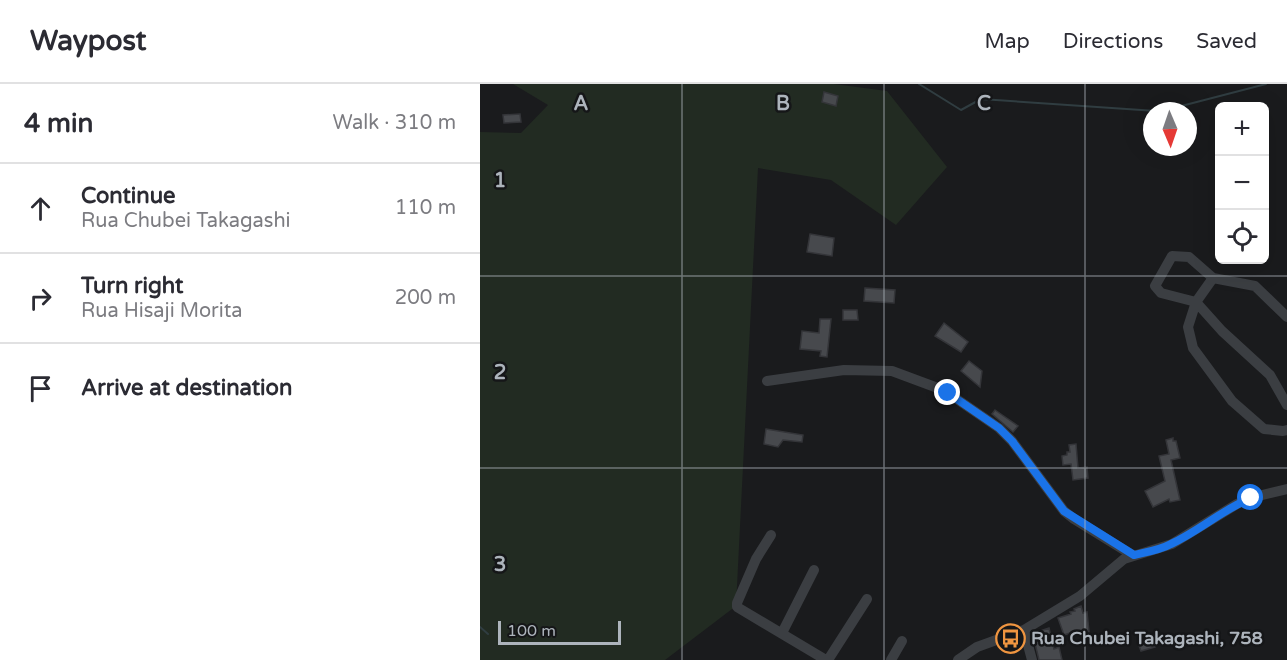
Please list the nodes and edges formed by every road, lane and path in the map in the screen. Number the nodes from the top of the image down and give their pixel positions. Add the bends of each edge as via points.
1 (1213, 278) junction
2 (1196, 302) junction
3 (1287, 317) edge
4 (767, 381) dead end
5 (1287, 405) edge
6 (1287, 430) edge
7 (1287, 489) edge
8 (771, 535) dead end
9 (1134, 555) junction
10 (814, 570) dead end
11 (867, 599) dead end
12 (1024, 630) junction
13 (782, 633) junction
14 (902, 640) dead end
15 (827, 660) edge
16 (891, 660) edge
17 (958, 660) edge
18 (1032, 660) edge

1 - 2 street
1 - 2 street via 1190,257 1172,256 1155,286 1161,292
1 - 3 street via 1255,286
2 - 5 street via 1270,375
2 - 6 street via 1188,327 1193,348 1232,401 1264,429
4 - 9 street via 844,370 892,371 948,393 1012,441 1064,511
7 - 9 street via 1244,501 1173,544
8 - 13 street via 756,559 737,605
9 - 12 street via 1080,596
10 - 13 street
11 - 15 street
12 - 17 street via 977,646
12 - 18 street
13 - 15 street
14 - 16 street

